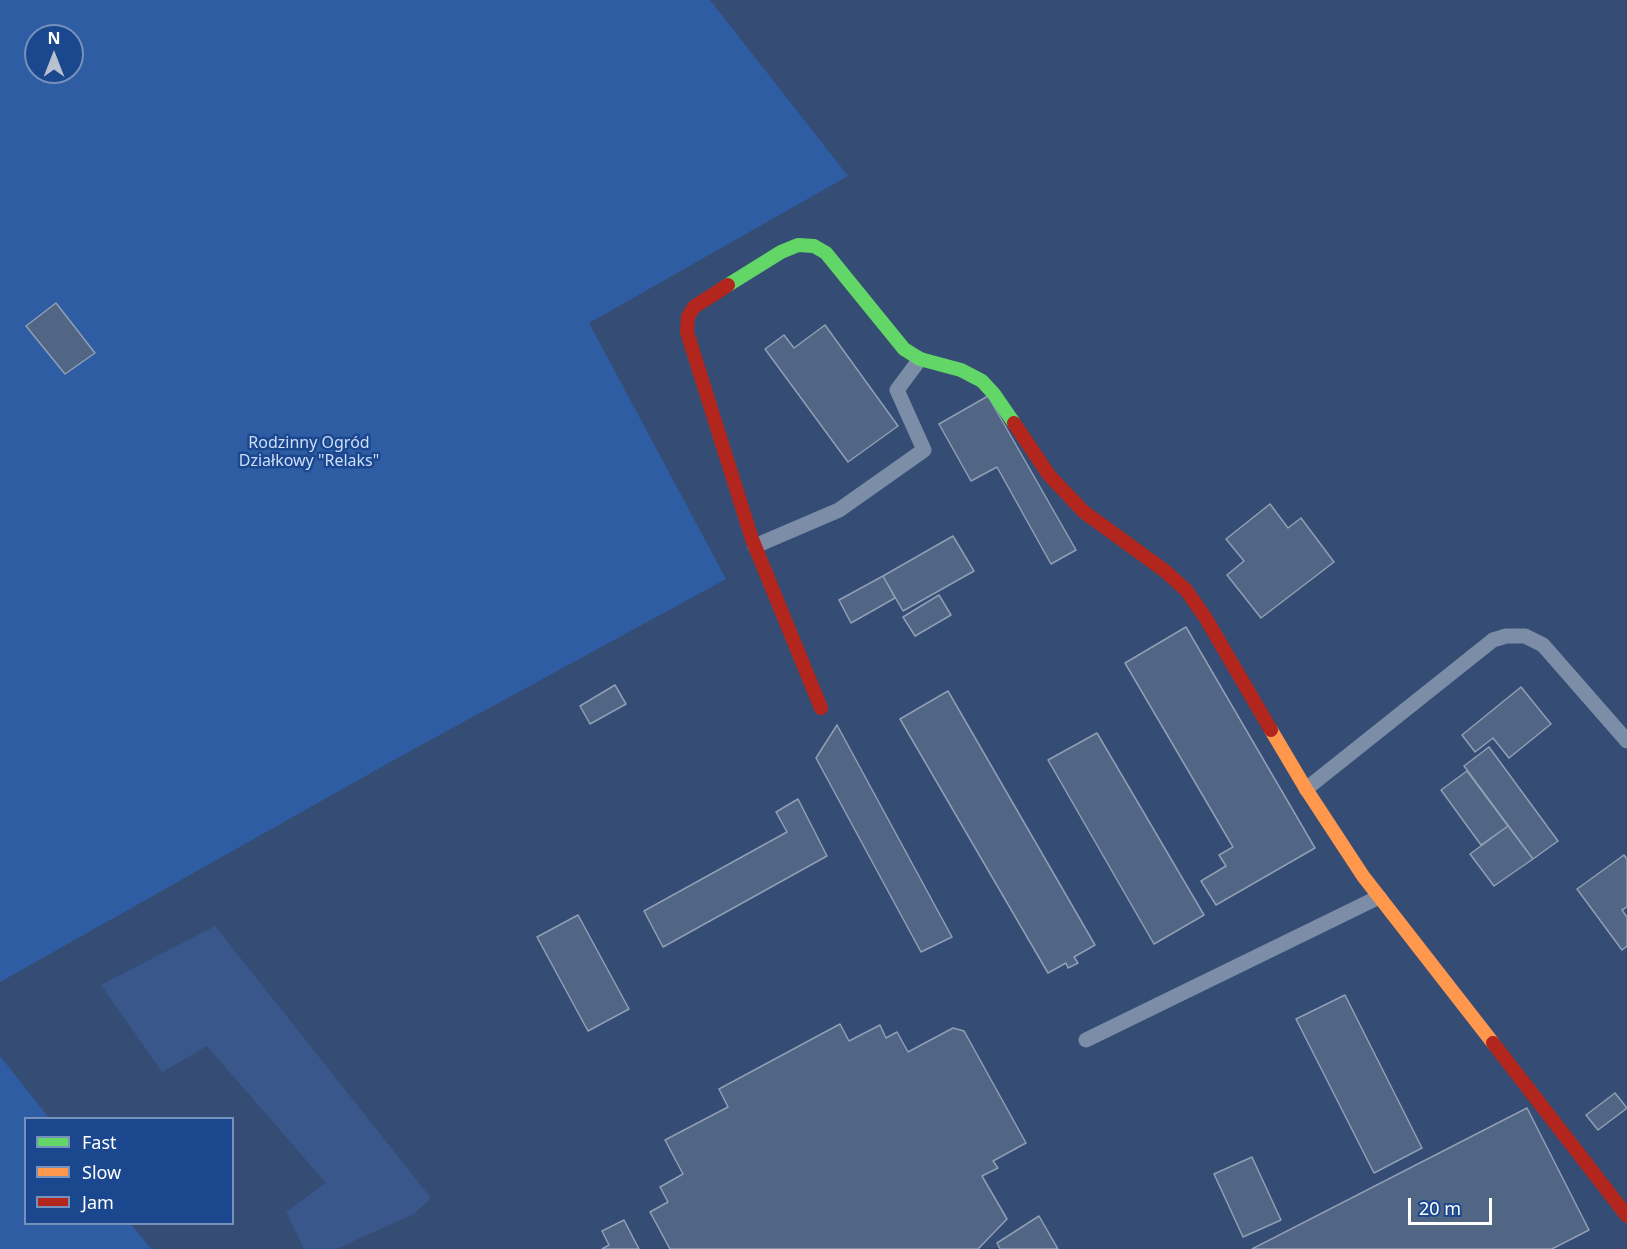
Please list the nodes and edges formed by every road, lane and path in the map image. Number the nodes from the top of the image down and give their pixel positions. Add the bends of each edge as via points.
1 (920, 358) junction
2 (755, 546) junction
3 (821, 708) dead end
4 (1627, 741) edge
5 (1306, 789) junction
6 (1379, 897) junction
7 (1086, 1040) dead end
8 (1627, 1216) edge

1 - 2 lane via 897,390 924,450 839,510
1 - 2 street via 904,349 826,253 814,246 798,245 781,252 694,307 688,317 687,332
1 - 5 street via 961,370 982,381 1066,494 1186,590
2 - 3 street
4 - 5 lane via 1543,645 1525,636 1506,636 1493,640
5 - 6 street
6 - 7 lane
6 - 8 street

